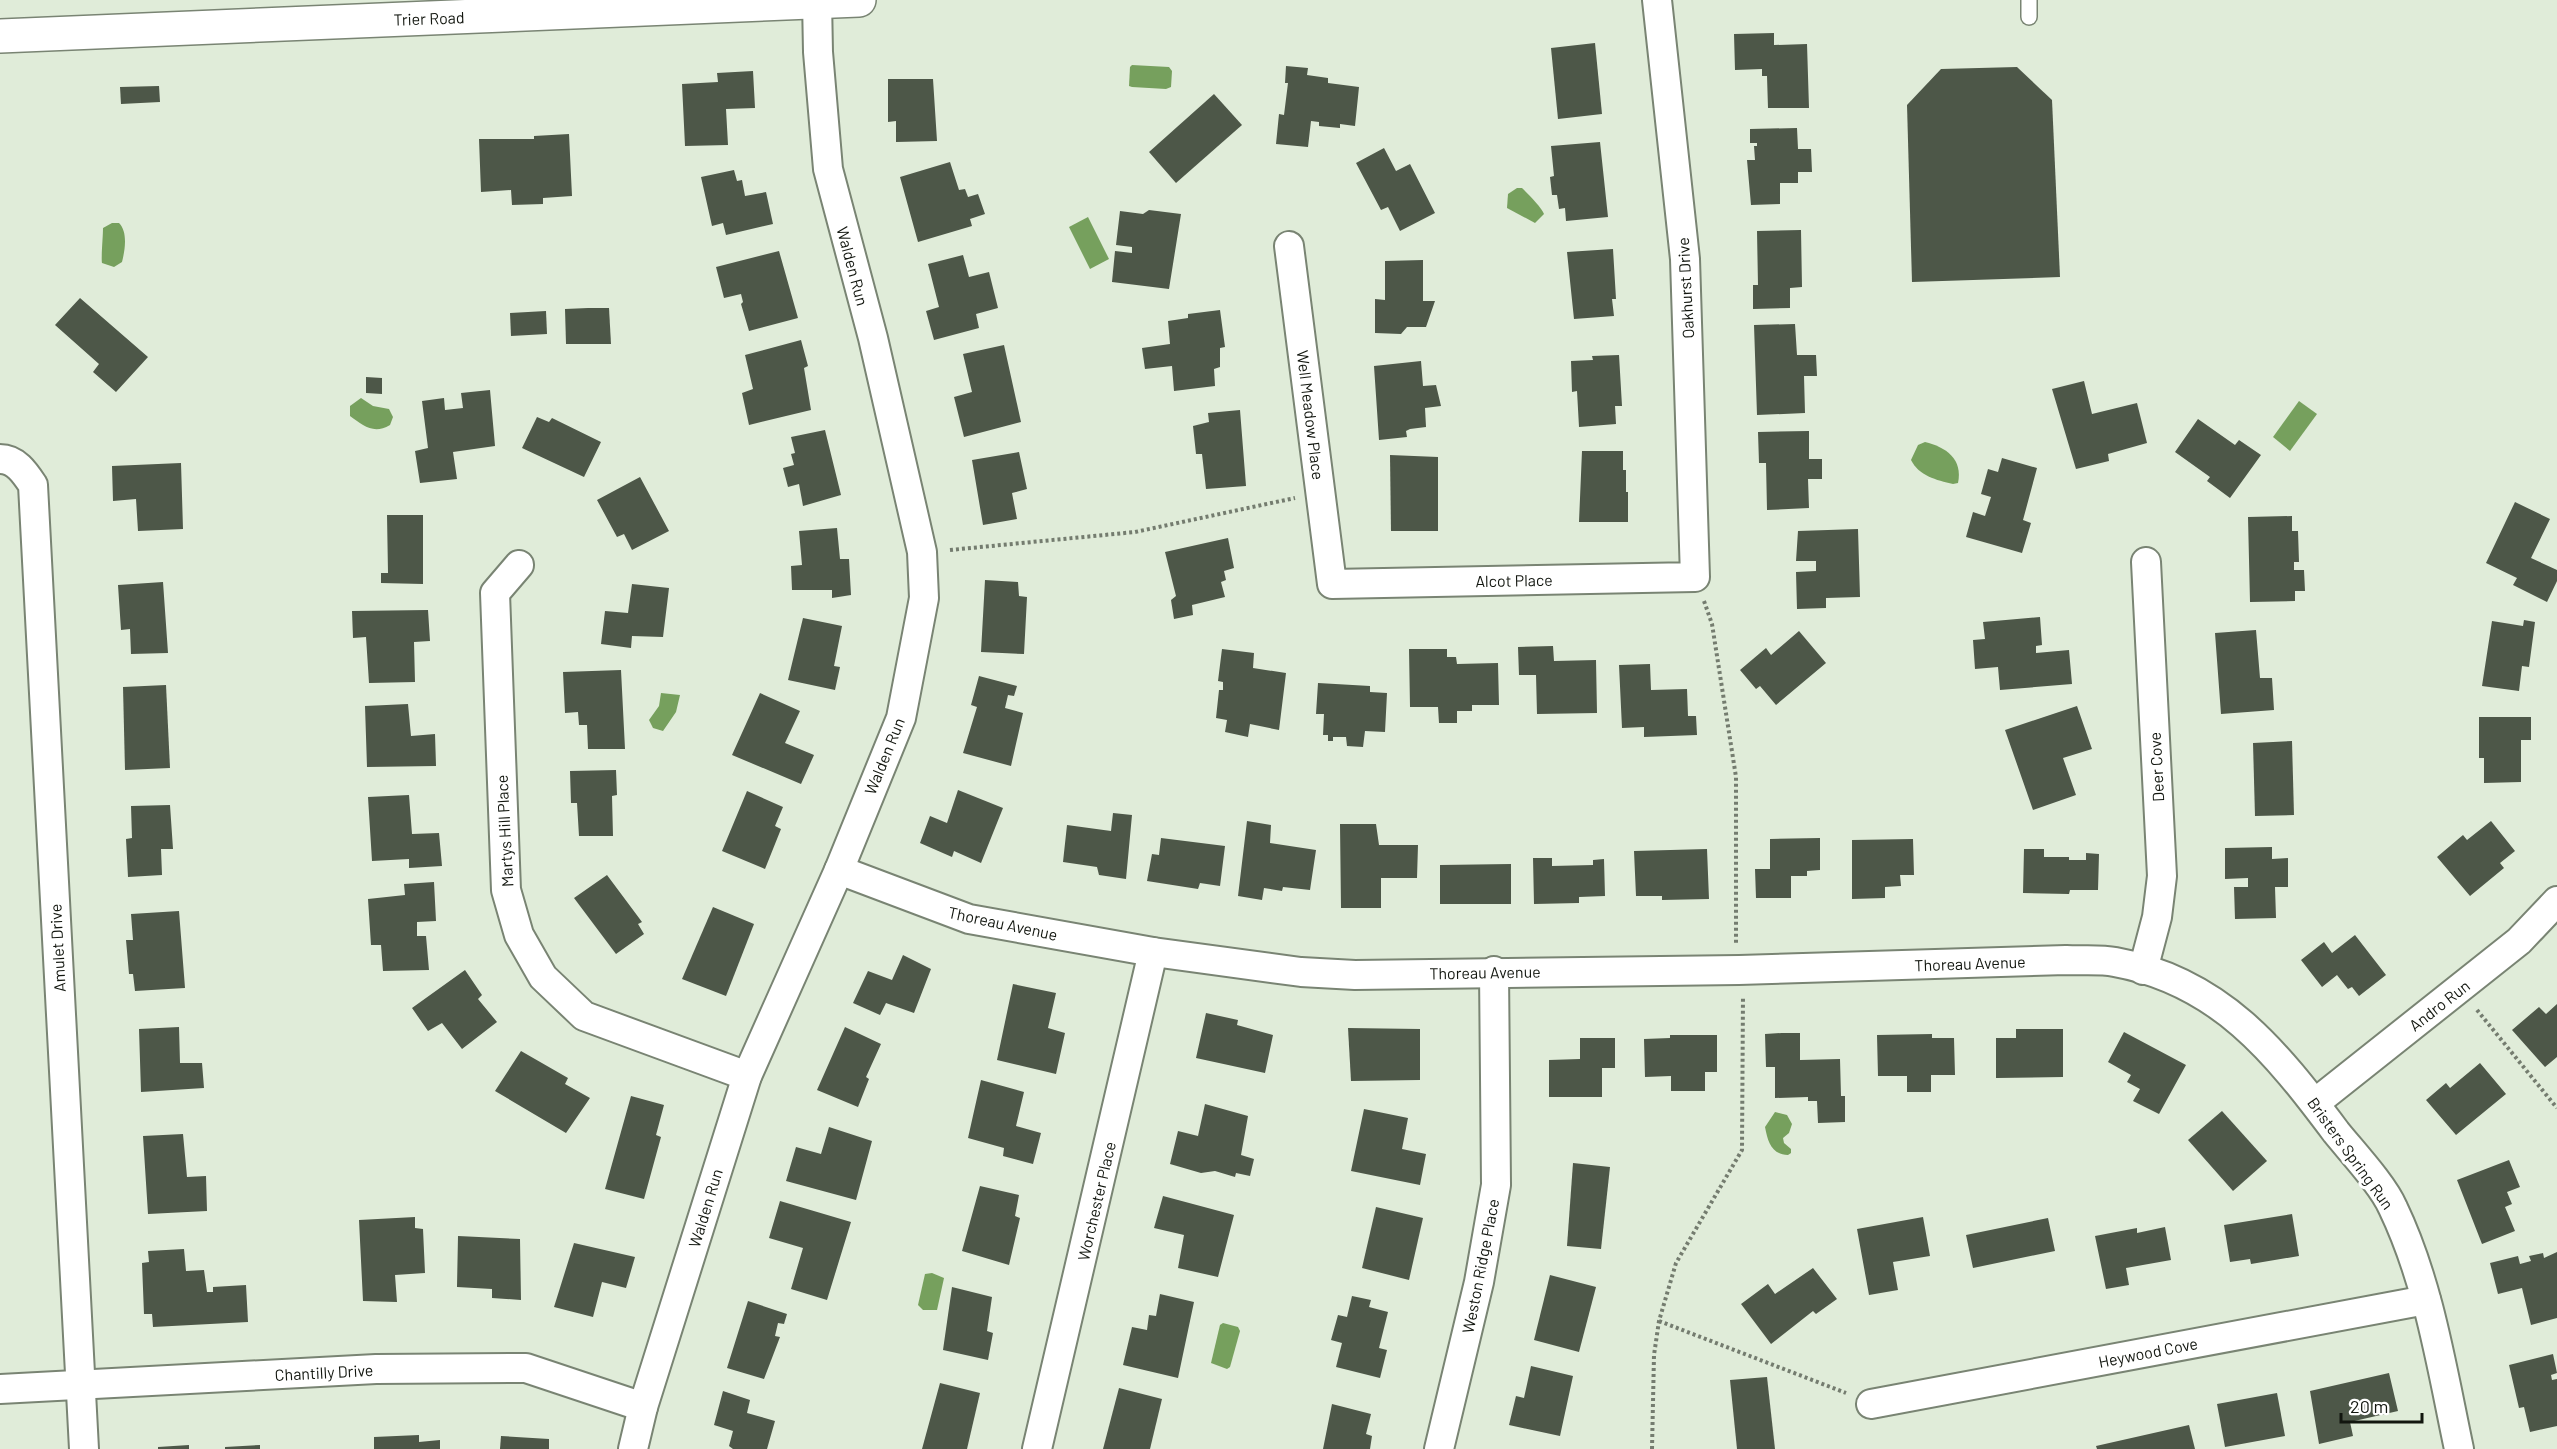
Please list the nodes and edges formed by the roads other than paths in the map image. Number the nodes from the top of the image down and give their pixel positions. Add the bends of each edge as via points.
1 (859, 0) edge
2 (1657, 0) edge
3 (2029, 0) edge
4 (817, 1) edge
5 (504, 8) edge
6 (2029, 17) dead end
7 (0, 36) edge
8 (1288, 246) dead end
9 (3, 459) edge
10 (2146, 562) dead end
11 (519, 566) dead end
12 (1695, 577) joint
13 (1332, 584) joint
14 (838, 870) junction
15 (2557, 901) edge
16 (1153, 952) junction
17 (2143, 970) junction
18 (1494, 971) junction
19 (747, 1076) junction
20 (2315, 1103) junction
21 (2426, 1300) junction
22 (81, 1385) junction
23 (0, 1389) edge
24 (1871, 1404) road end
25 (643, 1407) junction
26 (84, 1449) edge
27 (633, 1449) edge
28 (1037, 1449) edge
29 (1439, 1449) edge
30 (2459, 1449) edge

1 - 4 street, Trier Road
2 - 12 street, Oakhurst Drive via 1683,234
3 - 6 lane
4 - 5 street, Trier Road
4 - 14 street, Walden Run via 828,169 873,338 922,552 924,598 901,718
5 - 7 street, Trier Road
8 - 13 street, Well Meadow Place
9 - 22 street, Amulet Drive via 23,470 33,485
10 - 17 street, Deer Cove via 2162,876 2157,917
11 - 19 street, Martys Hill Place via 495,593 506,890 519,935 543,977 584,1016
12 - 13 street, Alcot Place
14 - 16 street, Thoreau Avenue via 969,919
14 - 19 street, Walden Run
15 - 20 street, Andro Run via 2519,941
16 - 18 street, Thoreau Avenue via 1323,974
16 - 28 street, Worchester Place
17 - 18 street, Thoreau Avenue via 2115,962 2066,960 1739,970
17 - 20 street, Bristers Spring Run via 2184,984 2217,1002 2261,1038
18 - 29 street, Weston Ridge Place via 1496,1185 1479,1282
19 - 25 street, Walden Run
20 - 21 street, Bristers Spring Run via 2393,1206
21 - 24 street, Heywood Cove
21 - 30 street, Bristers Spring Run
22 - 23 street, Chantilly Drive
22 - 25 street, Chantilly Drive via 376,1369 526,1368
22 - 26 street, Amulet Drive
25 - 27 street, Walden Run

